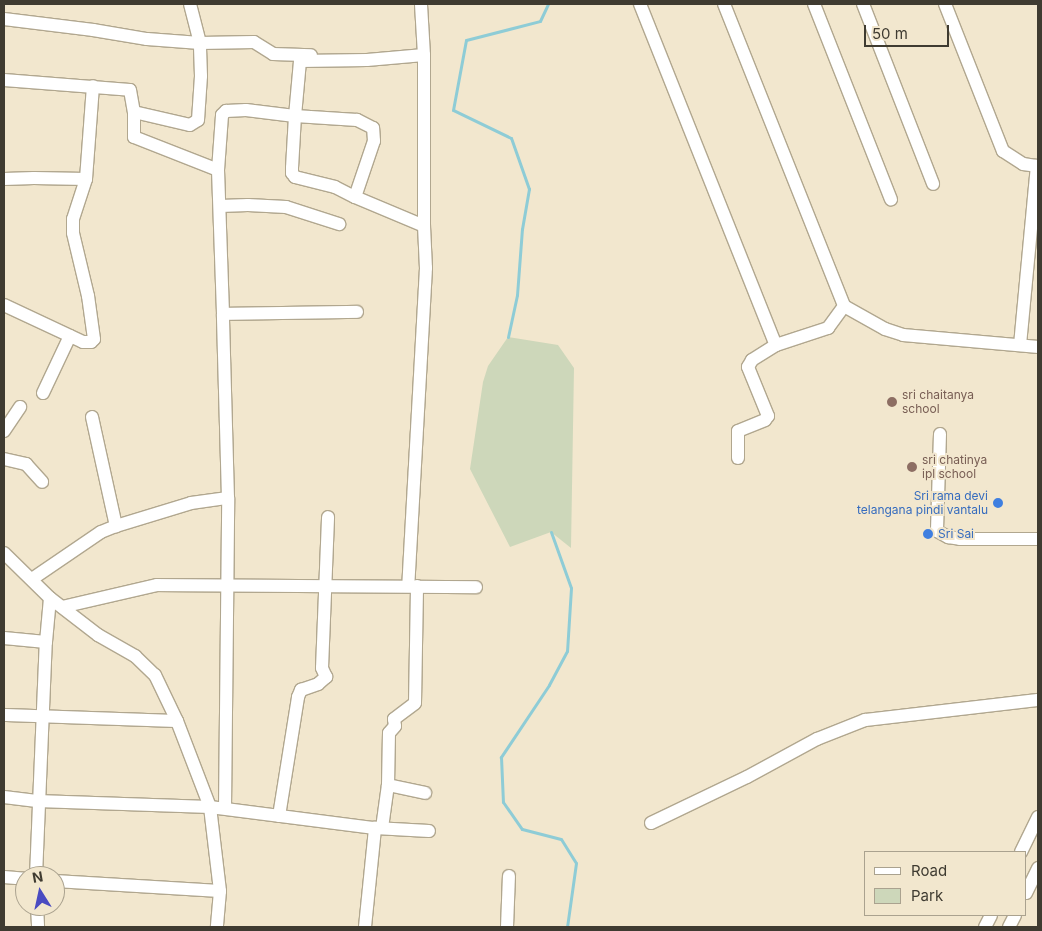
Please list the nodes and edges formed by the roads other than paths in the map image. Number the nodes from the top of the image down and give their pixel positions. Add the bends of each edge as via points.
1 (190, 4) edge
2 (421, 4) edge
3 (640, 4) edge
4 (724, 4) edge
5 (814, 4) edge
6 (863, 4) edge
7 (945, 4) edge
8 (4, 19) edge
9 (200, 43) junction
10 (424, 55) junction
11 (354, 56) dead end
12 (4, 80) edge
13 (93, 86) junction
14 (134, 112) junction
15 (295, 116) junction
16 (1038, 166) edge
17 (218, 170) junction
18 (4, 179) edge
19 (86, 179) junction
20 (933, 184) dead end
21 (355, 197) junction
22 (891, 199) dead end
23 (220, 206) junction
24 (339, 224) dead end
25 (424, 226) junction
26 (4, 305) edge
27 (844, 306) junction
28 (357, 312) dead end
29 (223, 314) junction
30 (70, 336) junction
31 (776, 345) junction
32 (1020, 346) junction
33 (1038, 347) edge
34 (43, 393) dead end
35 (20, 407) dead end
36 (92, 417) dead end
37 (4, 431) edge
38 (940, 434) dead end
39 (738, 458) dead end
40 (4, 459) edge
41 (42, 482) dead end
42 (228, 498) junction
43 (328, 517) dead end
44 (116, 526) junction
45 (1038, 539) edge
46 (4, 553) edge
47 (32, 579) junction
48 (228, 584) junction
49 (412, 586) junction
50 (476, 587) dead end
51 (326, 588) junction
52 (50, 598) junction
53 (62, 607) junction
54 (4, 638) edge
55 (46, 642) junction
56 (1038, 700) edge
57 (4, 715) edge
58 (42, 717) junction
59 (177, 721) junction
60 (388, 785) junction
61 (425, 793) dead end
62 (4, 797) edge
63 (37, 801) junction
64 (210, 807) junction
65 (225, 808) junction
66 (279, 816) junction
67 (1038, 818) edge
68 (651, 824) dead end
69 (378, 828) junction
70 (429, 831) dead end
71 (1022, 851) edge
72 (36, 866) edge
73 (1038, 868) edge
74 (509, 876) dead end
75 (65, 882) edge
76 (220, 890) junction
77 (1027, 891) edge
78 (1014, 916) edge
79 (217, 927) edge
80 (365, 927) edge
81 (507, 927) edge
82 (1008, 927) edge

1 - 9 street
2 - 10 street
3 - 31 street
4 - 27 street
5 - 22 street
6 - 20 street
7 - 16 street via 1003,151 1023,164
8 - 9 street
9 - 11 street via 254,42 273,54
9 - 14 street via 198,120 190,125
10 - 15 street via 300,61
10 - 25 street
12 - 13 street
13 - 14 street via 130,90
13 - 19 street
14 - 17 street via 134,137
15 - 17 street via 226,111 220,121
15 - 21 street via 292,173 300,179 335,187
15 - 21 street via 357,120 373,128 374,141
16 - 32 street
17 - 23 street
18 - 19 street
19 - 30 street via 73,220 73,233 95,336 88,343
21 - 25 street
23 - 24 street via 286,207
23 - 29 street
25 - 49 street via 426,268
26 - 30 street
27 - 31 street via 828,328
27 - 32 street via 885,329 903,335
28 - 29 street
29 - 42 street
30 - 34 street
31 - 39 street via 752,360 748,367 768,416 738,431
32 - 33 street
35 - 37 street
36 - 44 street
38 - 45 street via 937,531 948,538 960,539
40 - 41 street via 26,464
42 - 44 street via 191,503
42 - 48 street
43 - 51 street
44 - 47 street via 101,532
46 - 47 street
47 - 52 street
48 - 51 street
48 - 53 street via 157,585
48 - 65 street
49 - 50 street
49 - 51 street
49 - 60 street via 415,703 394,719 389,733
51 - 66 street via 322,668 326,678 302,690 298,697
52 - 53 street
52 - 55 street
53 - 59 street via 98,635 135,656 155,675
54 - 55 street
55 - 58 street
56 - 68 street via 866,720 816,739
57 - 58 street
58 - 59 street
58 - 63 street
59 - 64 street
60 - 61 street
60 - 69 street
62 - 63 street
63 - 64 street
63 - 72 street
64 - 65 street
64 - 76 street
65 - 66 street
66 - 69 street
67 - 71 street
69 - 70 street
69 - 80 street
73 - 77 street
74 - 81 street
75 - 76 street
76 - 79 street
78 - 82 street

